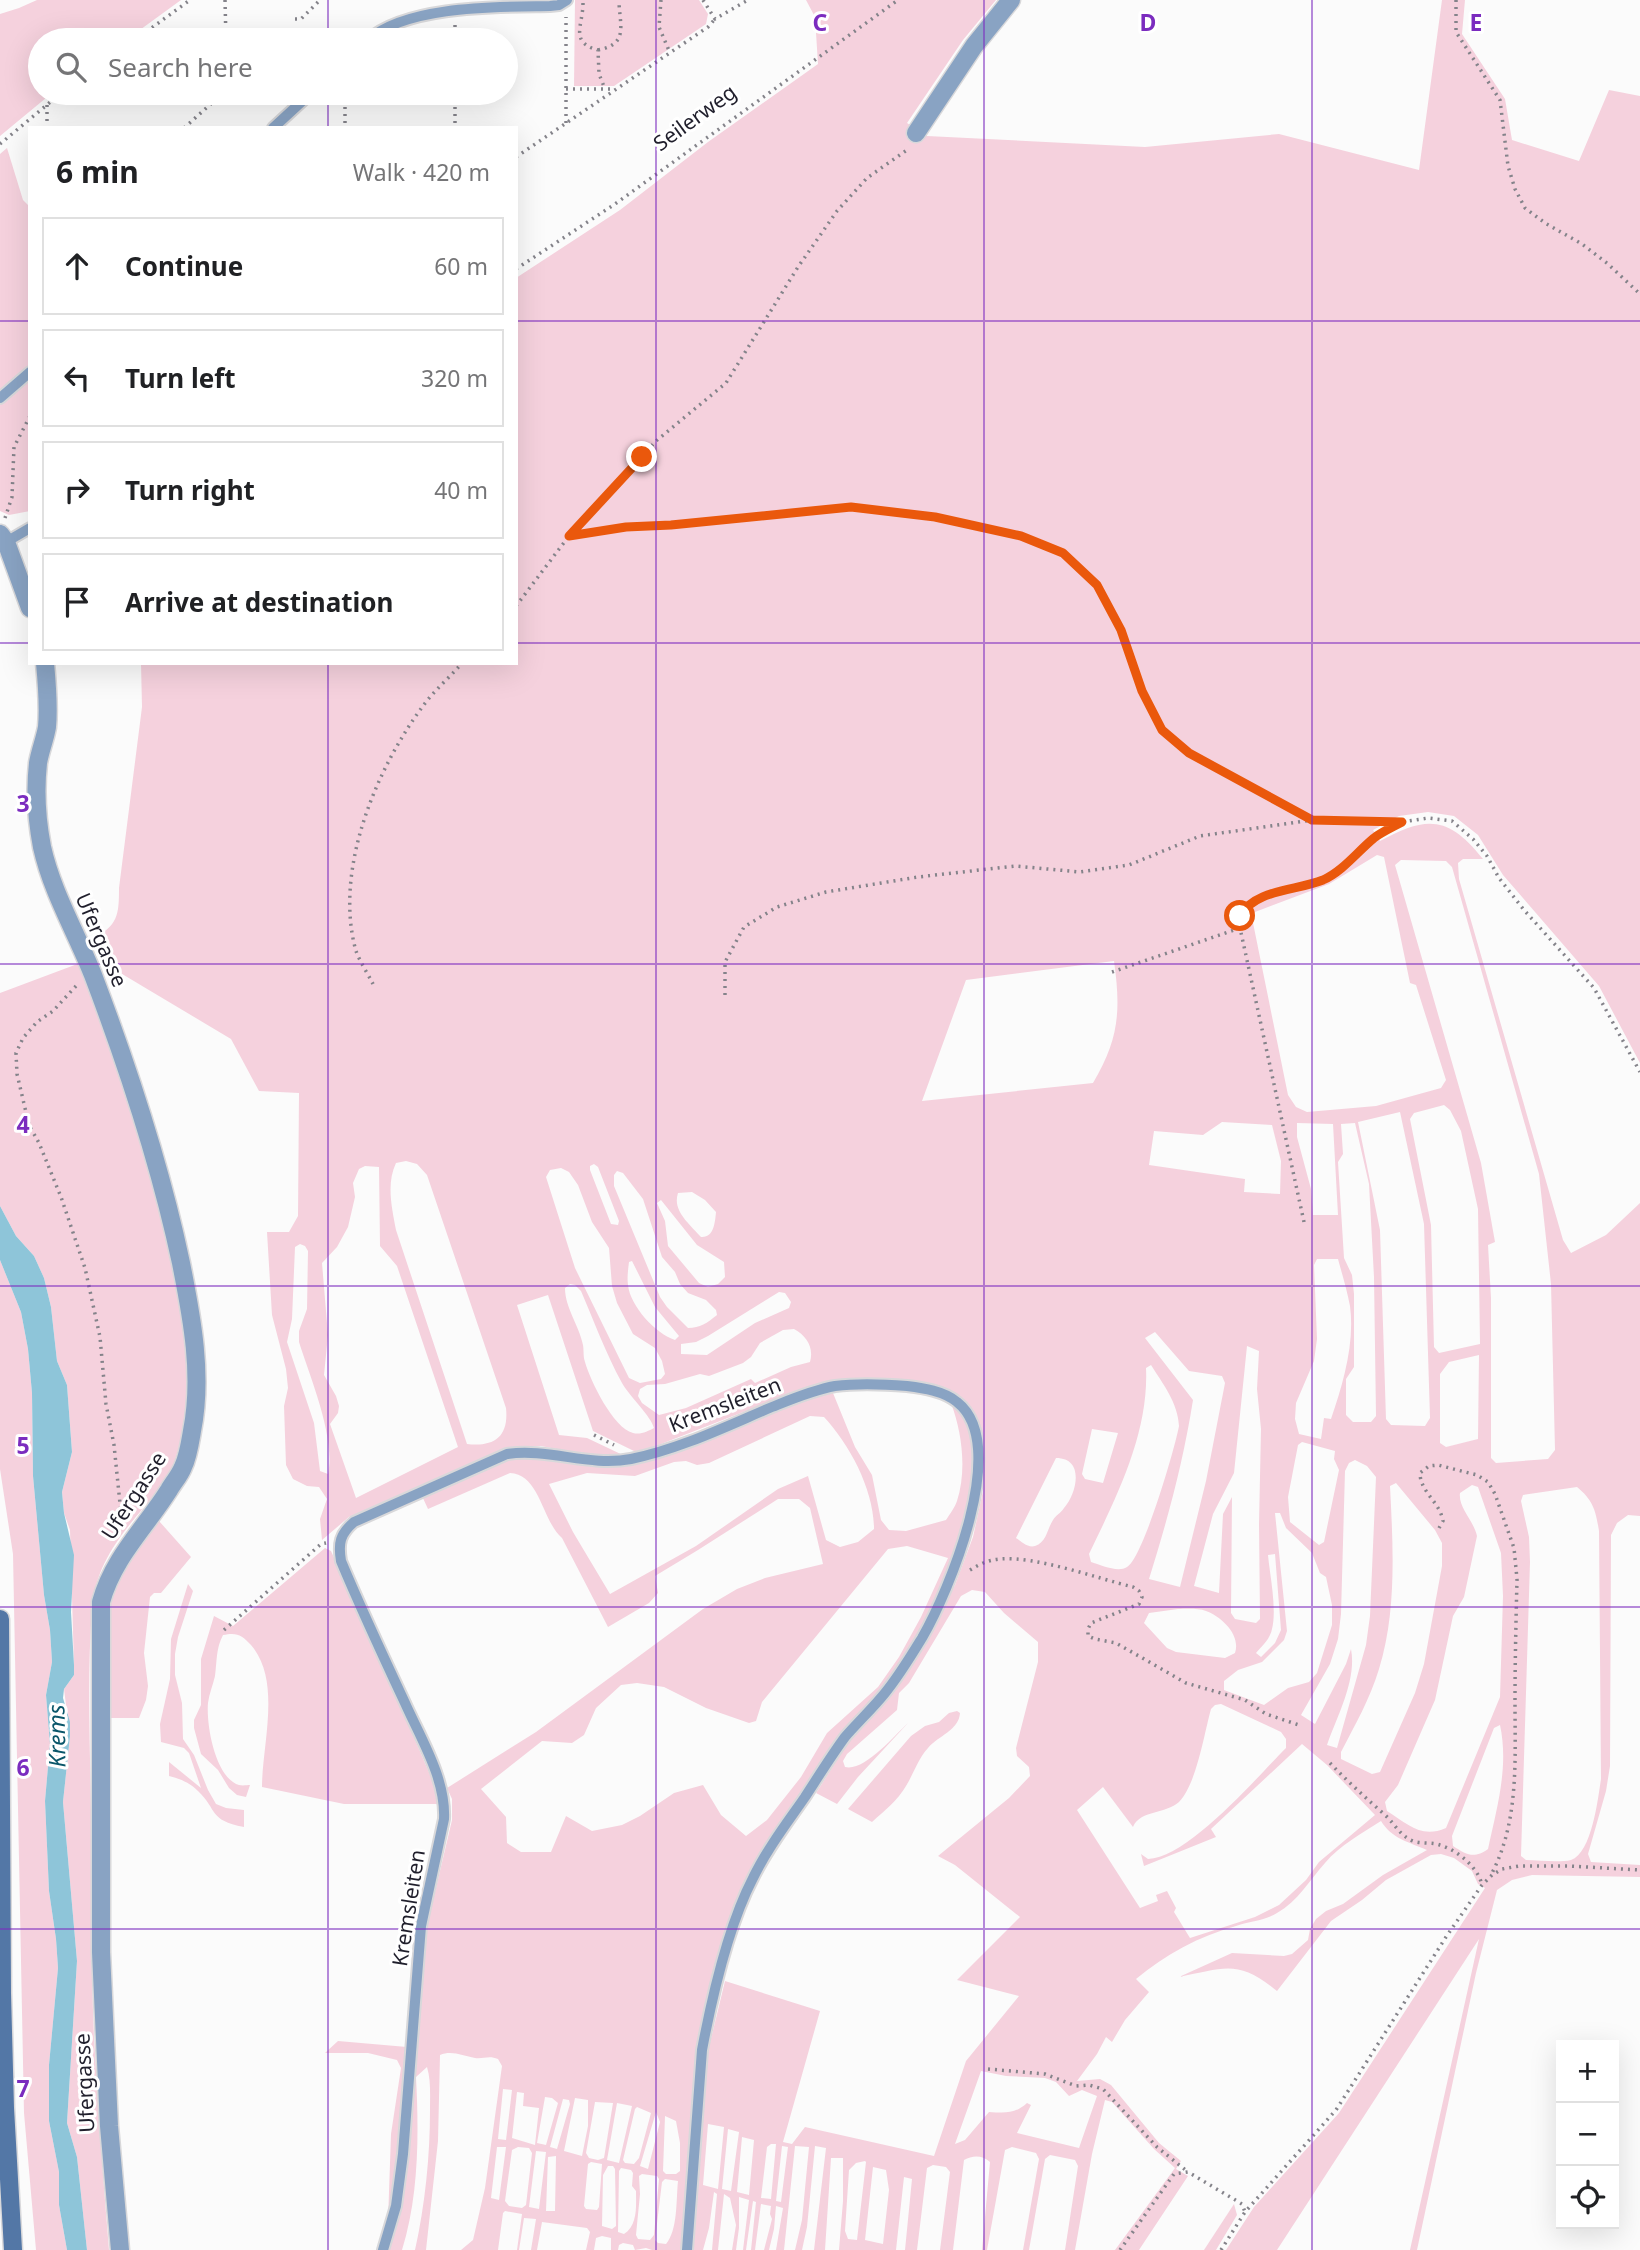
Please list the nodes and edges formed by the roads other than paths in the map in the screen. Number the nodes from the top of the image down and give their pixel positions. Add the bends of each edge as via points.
1 (1012, 0) edge
2 (567, 1) edge
3 (389, 28) edge
4 (298, 105) edge
5 (275, 126) edge
6 (916, 134) road end
7 (28, 374) edge
8 (0, 398) edge
9 (28, 527) edge
10 (3, 533) edge
11 (28, 602) edge
12 (45, 665) edge
13 (0, 1619) edge
14 (1, 1942) edge
15 (6, 2195) edge
16 (7, 2225) edge
17 (13, 2250) edge
18 (120, 2250) edge
19 (383, 2250) edge
20 (687, 2250) edge

1 - 6 street via 974,46
2 - 3 lane via 550,6 455,10
4 - 5 lane
7 - 8 lane
9 - 10 lane
10 - 11 street
12 - 18 street, Ufergasse via 47,727 38,763 42,845 52,884 124,1056 154,1150 194,1341 197,1388 183,1468 125,1550 107,1580 101,1602 101,1952
13 - 14 main road
14 - 15 main road
15 - 16 main road
16 - 17 main road
19 - 20 lane, Kremsleiten via 398,2193 421,1926 445,1804 422,1740 341,1561 338,1545 342,1532 354,1522 507,1454 533,1452 617,1462 691,1440 835,1386 909,1386 942,1393 970,1416 976,1434 979,1457 968,1528 950,1581 923,1637 887,1691 845,1738 752,1878 733,1928 702,2050

